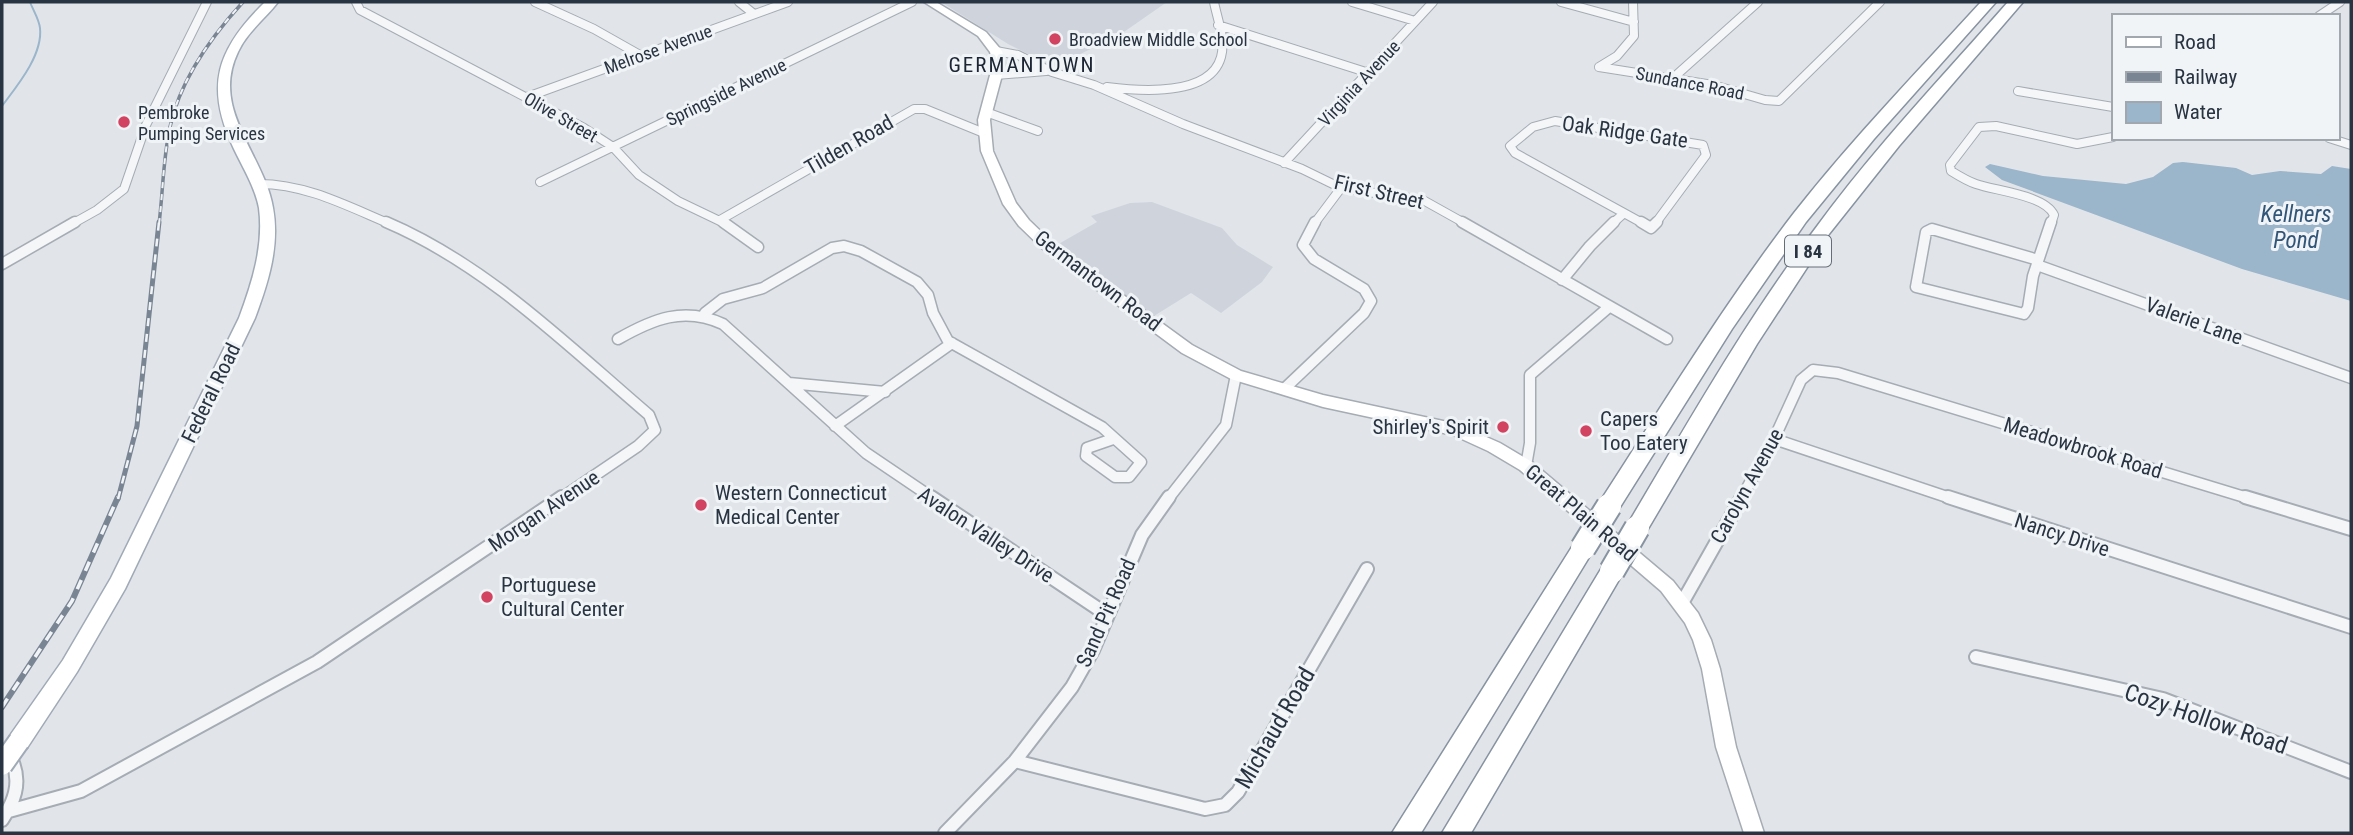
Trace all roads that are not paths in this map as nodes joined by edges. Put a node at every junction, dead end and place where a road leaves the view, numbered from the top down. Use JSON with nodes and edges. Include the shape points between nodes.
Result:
{"nodes":[{"id":1,"x":207,"y":2,"type":"edge"},
{"id":2,"x":272,"y":2,"type":"edge"},
{"id":3,"x":356,"y":2,"type":"edge"},
{"id":4,"x":535,"y":2,"type":"edge"},
{"id":5,"x":739,"y":2,"type":"edge"},
{"id":6,"x":789,"y":2,"type":"edge"},
{"id":7,"x":912,"y":2,"type":"edge"},
{"id":8,"x":929,"y":2,"type":"edge"},
{"id":9,"x":1214,"y":2,"type":"edge"},
{"id":10,"x":1352,"y":2,"type":"edge"},
{"id":11,"x":1433,"y":2,"type":"edge"},
{"id":12,"x":1561,"y":2,"type":"edge"},
{"id":13,"x":1633,"y":2,"type":"edge"},
{"id":14,"x":1758,"y":2,"type":"edge"},
{"id":15,"x":1880,"y":2,"type":"edge"},
{"id":16,"x":1989,"y":2,"type":"edge"},
{"id":17,"x":2016,"y":2,"type":"edge"},
{"id":18,"x":2340,"y":2,"type":"edge"},
{"id":19,"x":754,"y":14,"type":"junction"},
{"id":20,"x":2322,"y":14,"type":"edge"},
{"id":21,"x":1415,"y":21,"type":"junction"},
{"id":22,"x":1634,"y":22,"type":"junction"},
{"id":23,"x":1217,"y":25,"type":"junction"},
{"id":24,"x":996,"y":51,"type":"junction"},
{"id":25,"x":640,"y":55,"type":"junction"},
{"id":26,"x":1052,"y":72,"type":"junction"},
{"id":27,"x":1369,"y":72,"type":"junction"},
{"id":28,"x":996,"y":75,"type":"junction"},
{"id":29,"x":1673,"y":78,"type":"junction"},
{"id":30,"x":1094,"y":85,"type":"junction"},
{"id":31,"x":2018,"y":91,"type":"dead end"},
{"id":32,"x":527,"y":97,"type":"junction"},
{"id":33,"x":2112,"y":107,"type":"edge"},
{"id":34,"x":986,"y":113,"type":"junction"},
{"id":35,"x":1038,"y":131,"type":"dead end"},
{"id":36,"x":984,"y":133,"type":"junction"},
{"id":37,"x":2112,"y":137,"type":"edge"},
{"id":38,"x":612,"y":147,"type":"junction"},
{"id":39,"x":1284,"y":163,"type":"junction"},
{"id":40,"x":540,"y":182,"type":"dead end"},
{"id":41,"x":259,"y":184,"type":"junction"},
{"id":42,"x":1341,"y":188,"type":"junction"},
{"id":43,"x":1623,"y":214,"type":"junction"},
{"id":44,"x":720,"y":220,"type":"junction"},
{"id":45,"x":758,"y":247,"type":"dead end"},
{"id":46,"x":2037,"y":263,"type":"junction"},
{"id":47,"x":2,"y":264,"type":"edge"},
{"id":48,"x":1562,"y":280,"type":"junction"},
{"id":49,"x":1609,"y":307,"type":"junction"},
{"id":50,"x":705,"y":313,"type":"junction"},
{"id":51,"x":618,"y":339,"type":"dead end"},
{"id":52,"x":1667,"y":339,"type":"dead end"},
{"id":53,"x":952,"y":343,"type":"junction"},
{"id":54,"x":1813,"y":370,"type":"joint"},
{"id":55,"x":1237,"y":375,"type":"junction"},
{"id":56,"x":2351,"y":378,"type":"edge"},
{"id":57,"x":789,"y":383,"type":"junction"},
{"id":58,"x":1284,"y":389,"type":"junction"},
{"id":59,"x":885,"y":392,"type":"junction"},
{"id":60,"x":835,"y":426,"type":"junction"},
{"id":61,"x":1114,"y":439,"type":"junction"},
{"id":62,"x":1774,"y":439,"type":"junction"},
{"id":63,"x":1526,"y":466,"type":"junction"},
{"id":64,"x":2351,"y":529,"type":"edge"},
{"id":65,"x":1367,"y":569,"type":"dead end"},
{"id":66,"x":1682,"y":603,"type":"junction"},
{"id":67,"x":1106,"y":614,"type":"junction"},
{"id":68,"x":2351,"y":627,"type":"edge"},
{"id":69,"x":1976,"y":657,"type":"dead end"},
{"id":70,"x":2,"y":757,"type":"edge"},
{"id":71,"x":1015,"y":761,"type":"junction"},
{"id":72,"x":2,"y":765,"type":"edge"},
{"id":73,"x":2351,"y":772,"type":"edge"},
{"id":74,"x":5,"y":815,"type":"edge"},
{"id":75,"x":945,"y":833,"type":"edge"},
{"id":76,"x":1406,"y":833,"type":"edge"},
{"id":77,"x":1456,"y":833,"type":"edge"},
{"id":78,"x":1754,"y":833,"type":"edge"}],
"edges":[{"from":1,"to":47,"type":"street","via":[[146,125],[124,190]]},
{"from":2,"to":41,"type":"main road","name":"Federal Road","via":[[244,31],[221,88],[229,123]]},
{"from":3,"to":32,"type":"street","name":"Olive Street","via":[[360,10]]},
{"from":4,"to":25,"type":"street"},
{"from":5,"to":19,"type":"street"},
{"from":6,"to":19,"type":"street","name":"Melrose Avenue"},
{"from":7,"to":38,"type":"street","name":"Springside Avenue"},
{"from":8,"to":24,"type":"main road","via":[[986,38]]},
{"from":9,"to":23,"type":"street"},
{"from":10,"to":21,"type":"street"},
{"from":11,"to":21,"type":"street","name":"Virginia Avenue"},
{"from":12,"to":22,"type":"street"},
{"from":13,"to":22,"type":"street"},
{"from":14,"to":29,"type":"street"},
{"from":15,"to":29,"type":"street","name":"Sundance Road","via":[[1779,101]]},
{"from":16,"to":76,"type":"highway","number":"I 84","bridge":true,"via":[[1851,156],[1795,225],[1721,330]]},
{"from":17,"to":77,"type":"highway","number":"I 84","bridge":true,"via":[[1874,166],[1759,323]]},
{"from":18,"to":20,"type":"street"},
{"from":19,"to":25,"type":"street","name":"Melrose Avenue"},
{"from":21,"to":27,"type":"street","name":"Virginia Avenue"},
{"from":22,"to":29,"type":"street","name":"Sundance Road","via":[[1634,36],[1627,46],[1599,67]]},
{"from":23,"to":27,"type":"street"},
{"from":23,"to":30,"type":"street","via":[[1221,56],[1202,79],[1175,88],[1147,90]]},
{"from":24,"to":26,"type":"street","name":"First Street","via":[[1018,55]]},
{"from":24,"to":28,"type":"main road","name":"Germantown Road"},
{"from":25,"to":32,"type":"street","name":"Melrose Avenue"},
{"from":26,"to":28,"type":"street"},
{"from":26,"to":30,"type":"street","name":"First Street"},
{"from":27,"to":39,"type":"street","name":"Virginia Avenue"},
{"from":28,"to":34,"type":"main road","name":"Germantown Road"},
{"from":30,"to":39,"type":"street","name":"First Street"},
{"from":31,"to":33,"type":"street"},
{"from":32,"to":38,"type":"street","name":"Olive Street"},
{"from":34,"to":35,"type":"street"},
{"from":34,"to":36,"type":"main road","name":"Germantown Road"},
{"from":36,"to":44,"type":"street","name":"Tilden Road","via":[[925,108],[914,109]]},
{"from":36,"to":55,"type":"main road","name":"Germantown Road","via":[[986,151],[1004,193],[1040,239],[1187,349]]},
{"from":37,"to":46,"type":"street","via":[[2065,143],[1983,125],[1950,165],[1957,176],[2039,201],[2052,210],[2052,224]]},
{"from":38,"to":40,"type":"street","name":"Springside Avenue"},
{"from":38,"to":44,"type":"street","name":"Olive Street","via":[[651,183]]},
{"from":39,"to":42,"type":"street","name":"First Street"},
{"from":41,"to":72,"type":"main road","name":"Federal Road","bridge":true,"via":[[268,229],[266,258],[247,318],[118,583],[70,666]]},
{"from":41,"to":74,"type":"street","name":"Morgan Avenue","via":[[284,184],[313,192],[423,239],[490,281],[649,415],[655,430],[638,446],[317,662],[82,791]]},
{"from":42,"to":48,"type":"street","name":"First Street","via":[[1423,200]]},
{"from":42,"to":58,"type":"street","via":[[1303,245],[1314,258],[1367,291],[1371,301]]},
{"from":43,"to":43,"type":"street","name":"Oak Ridge Gate","via":[[1515,153],[1510,146],[1541,124],[1555,121],[1707,149],[1651,228]]},
{"from":43,"to":48,"type":"street"},
{"from":44,"to":45,"type":"street","name":"Olive Street"},
{"from":46,"to":46,"type":"street","name":"Valerie Lane","via":[[1932,229],[1926,232],[1916,286],[2024,314]]},
{"from":46,"to":56,"type":"street","name":"Valerie Lane"},
{"from":48,"to":49,"type":"street","name":"First Street"},
{"from":49,"to":52,"type":"street","name":"First Street"},
{"from":49,"to":63,"type":"street","via":[[1530,375],[1531,448]]},
{"from":50,"to":51,"type":"street","via":[[668,316]]},
{"from":50,"to":53,"type":"street","via":[[723,299],[763,288],[832,248],[844,246],[917,282]]},
{"from":50,"to":57,"type":"street","name":"Avalon Valley Drive"},
{"from":53,"to":59,"type":"street"},
{"from":53,"to":61,"type":"street","via":[[1102,427]]},
{"from":54,"to":62,"type":"street","name":"Carolyn Avenue","via":[[1801,380]]},
{"from":54,"to":64,"type":"street","name":"Meadowbrook Road","via":[[1838,373]]},
{"from":55,"to":58,"type":"main road","name":"Great Plain Road"},
{"from":55,"to":67,"type":"street","name":"Sand Pit Road","via":[[1226,425],[1142,535]]},
{"from":57,"to":59,"type":"street"},
{"from":57,"to":60,"type":"street","name":"Avalon Valley Drive"},
{"from":58,"to":63,"type":"main road","name":"Great Plain Road","via":[[1457,430]]},
{"from":59,"to":60,"type":"street"},
{"from":60,"to":67,"type":"street","name":"Avalon Valley Drive","via":[[900,478]]},
{"from":61,"to":61,"type":"street","via":[[1141,463],[1129,477],[1115,477],[1086,456],[1087,448]]},
{"from":62,"to":66,"type":"street","name":"Carolyn Avenue"},
{"from":62,"to":68,"type":"street","name":"Nancy Drive"},
{"from":63,"to":66,"type":"main road","name":"Great Plain Road"},
{"from":65,"to":71,"type":"street","name":"Michaud Road","via":[[1238,792],[1225,805],[1205,809]]},
{"from":66,"to":78,"type":"main road","name":"Great Plain Road","via":[[1702,640],[1726,747]]},
{"from":67,"to":71,"type":"street","name":"Sand Pit Road","via":[[1072,687]]},
{"from":69,"to":73,"type":"street","name":"Cozy Hollow Road","via":[[2163,699]]},
{"from":70,"to":74,"type":"street","via":[[13,763],[18,781]]},
{"from":71,"to":75,"type":"street","name":"Sand Pit Road"}]}
